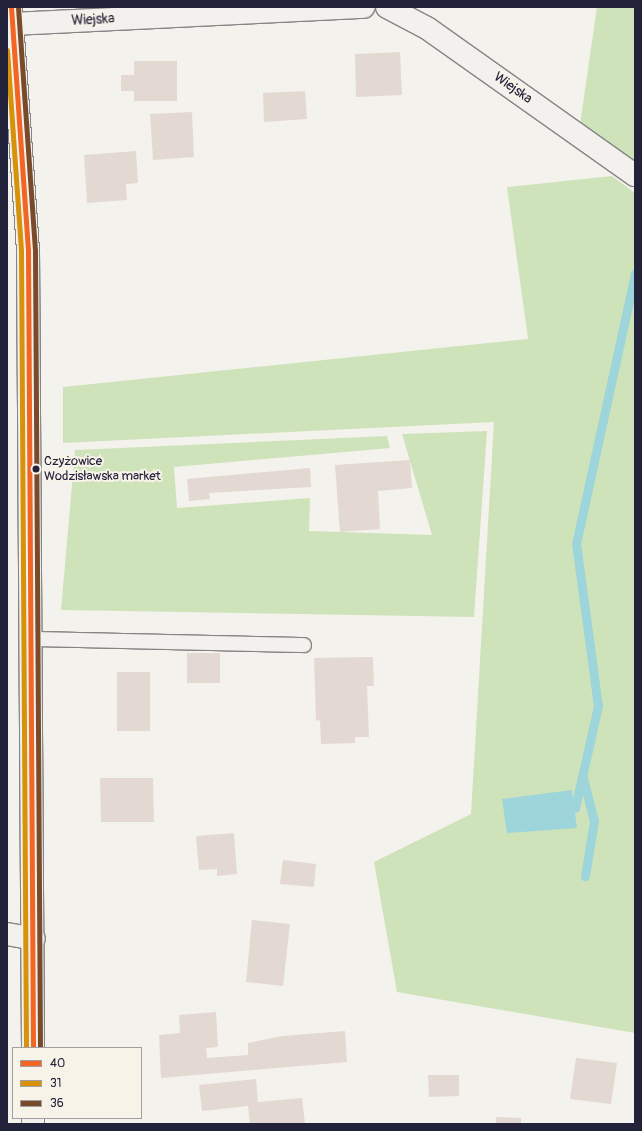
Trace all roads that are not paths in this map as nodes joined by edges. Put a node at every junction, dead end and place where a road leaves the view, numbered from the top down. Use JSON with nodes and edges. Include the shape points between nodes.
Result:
{"nodes":[{"id":1,"x":364,"y":7,"type":"edge"},
{"id":2,"x":387,"y":7,"type":"edge"},
{"id":3,"x":12,"y":16,"type":"edge"},
{"id":4,"x":635,"y":175,"type":"edge"},
{"id":5,"x":32,"y":639,"type":"junction"},
{"id":6,"x":304,"y":645,"type":"dead end"},
{"id":7,"x":7,"y":934,"type":"edge"},
{"id":8,"x":34,"y":938,"type":"junction"},
{"id":9,"x":33,"y":1047,"type":"edge"}],
"edges":[{"from":1,"to":3,"type":"street","name":"Wiejska"},
{"from":2,"to":4,"type":"street","name":"Wiejska","via":[[428,28]]},
{"from":3,"to":5,"type":"street","via":[[28,251]]},
{"from":5,"to":6,"type":"lane"},
{"from":5,"to":8,"type":"street"},
{"from":7,"to":8,"type":"street"},
{"from":8,"to":9,"type":"street"}]}
